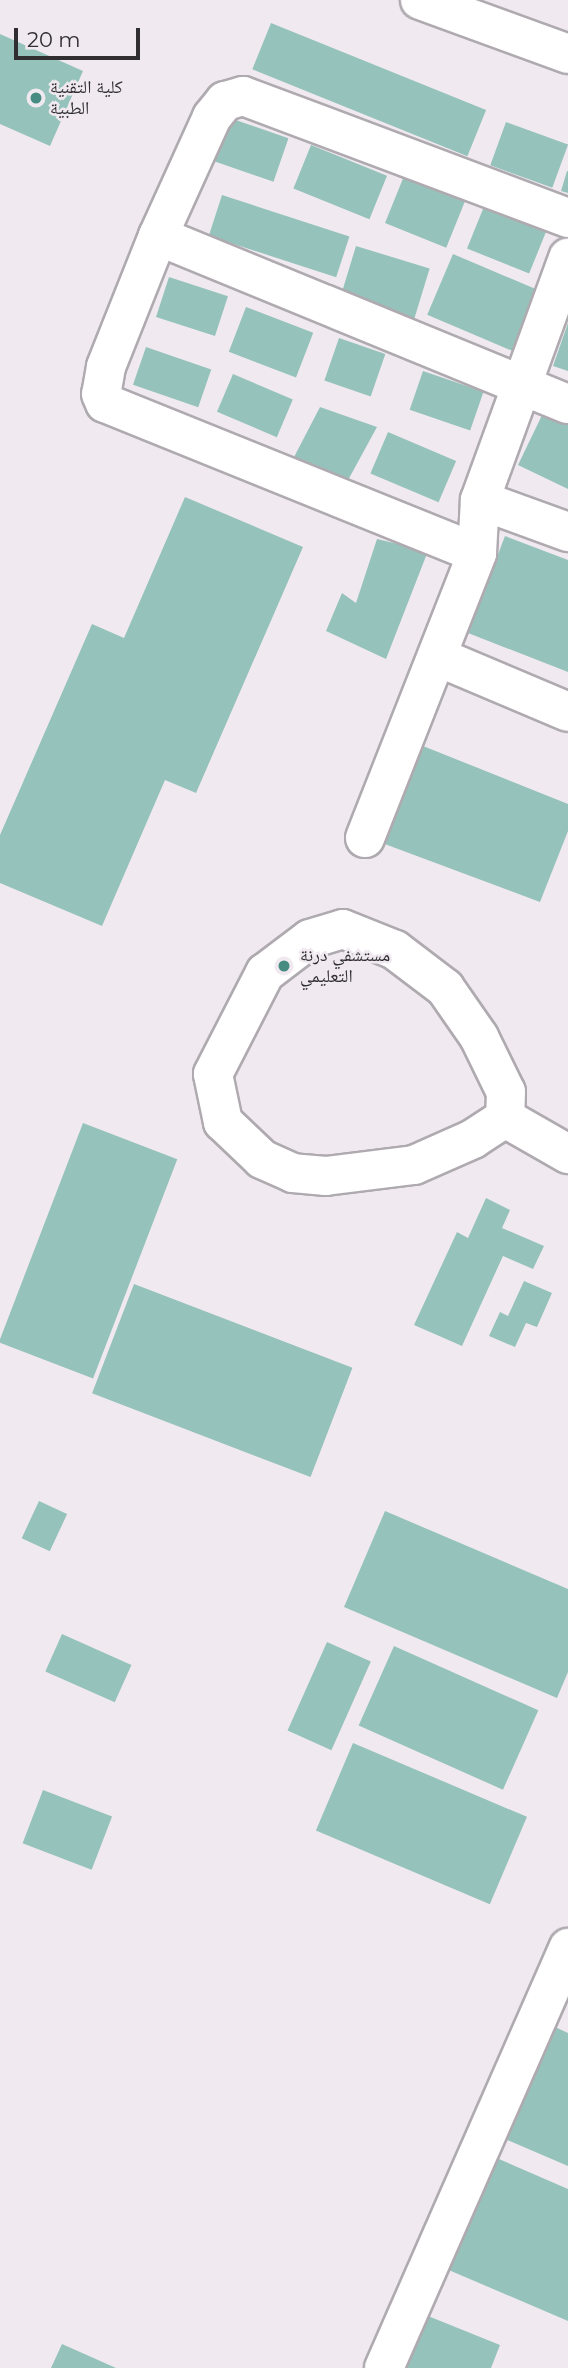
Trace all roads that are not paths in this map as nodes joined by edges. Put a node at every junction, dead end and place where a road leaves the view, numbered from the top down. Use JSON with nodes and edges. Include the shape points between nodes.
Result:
{"nodes":[{"id":1,"x":420,"y":0,"type":"edge"},
{"id":2,"x":568,"y":54,"type":"edge"},
{"id":3,"x":568,"y":218,"type":"edge"},
{"id":4,"x":158,"y":236,"type":"junction"},
{"id":5,"x":568,"y":258,"type":"edge"},
{"id":6,"x":519,"y":386,"type":"junction"},
{"id":7,"x":568,"y":404,"type":"edge"},
{"id":8,"x":480,"y":500,"type":"junction"},
{"id":9,"x":568,"y":532,"type":"edge"},
{"id":10,"x":477,"y":553,"type":"junction"},
{"id":11,"x":438,"y":657,"type":"junction"},
{"id":12,"x":568,"y":712,"type":"edge"},
{"id":13,"x":365,"y":838,"type":"dead end"},
{"id":14,"x":505,"y":1118,"type":"junction"},
{"id":15,"x":568,"y":1154,"type":"edge"},
{"id":16,"x":564,"y":1969,"type":"edge"},
{"id":17,"x":384,"y":2368,"type":"edge"}],
"edges":[{"from":1,"to":2,"type":"street"},
{"from":3,"to":4,"type":"street","via":[[243,96],[225,101],[212,117]]},
{"from":4,"to":6,"type":"street"},
{"from":4,"to":10,"type":"street","via":[[106,367],[100,394],[105,403]]},
{"from":5,"to":6,"type":"street"},
{"from":6,"to":7,"type":"street"},
{"from":6,"to":8,"type":"street"},
{"from":8,"to":9,"type":"street"},
{"from":8,"to":10,"type":"street"},
{"from":10,"to":11,"type":"street"},
{"from":11,"to":12,"type":"street"},
{"from":11,"to":13,"type":"street"},
{"from":14,"to":14,"type":"street","via":[[506,1092],[479,1037],[445,988],[395,950],[343,929],[310,939],[265,973],[213,1074],[223,1122],[262,1158],[293,1173],[326,1176],[415,1165]]},
{"from":14,"to":15,"type":"street"},
{"from":16,"to":17,"type":"street"}]}
